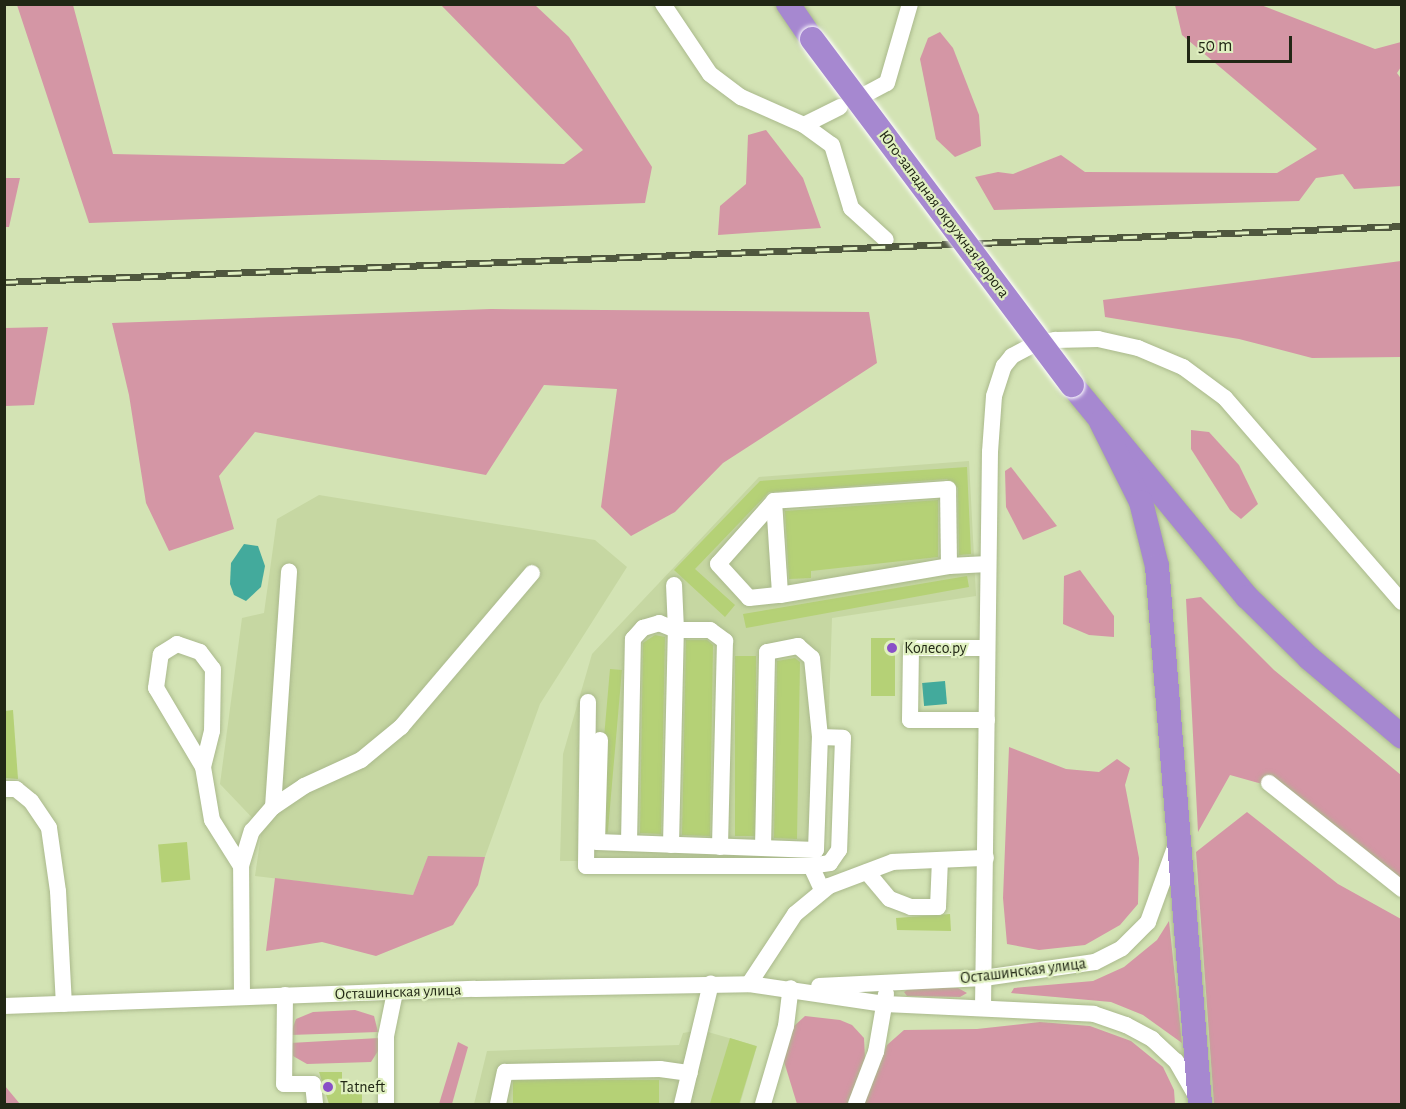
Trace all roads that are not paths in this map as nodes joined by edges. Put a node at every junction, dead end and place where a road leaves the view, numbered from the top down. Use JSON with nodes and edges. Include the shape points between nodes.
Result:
{"nodes":[{"id":1,"x":663,"y":4,"type":"edge"},
{"id":2,"x":788,"y":4,"type":"edge"},
{"id":3,"x":910,"y":4,"type":"edge"},
{"id":4,"x":804,"y":125,"type":"junction"},
{"id":5,"x":886,"y":240,"type":"dead end"},
{"id":6,"x":1101,"y":422,"type":"junction"},
{"id":7,"x":774,"y":501,"type":"junction"},
{"id":8,"x":988,"y":564,"type":"junction"},
{"id":9,"x":949,"y":566,"type":"junction"},
{"id":10,"x":289,"y":572,"type":"dead end"},
{"id":11,"x":532,"y":573,"type":"dead end"},
{"id":12,"x":674,"y":585,"type":"dead end"},
{"id":13,"x":780,"y":595,"type":"junction"},
{"id":14,"x":1401,"y":602,"type":"edge"},
{"id":15,"x":676,"y":630,"type":"junction"},
{"id":16,"x":987,"y":648,"type":"junction"},
{"id":17,"x":588,"y":702,"type":"dead end"},
{"id":18,"x":987,"y":720,"type":"junction"},
{"id":19,"x":1401,"y":736,"type":"edge"},
{"id":20,"x":820,"y":737,"type":"junction"},
{"id":21,"x":600,"y":740,"type":"dead end"},
{"id":22,"x":203,"y":767,"type":"junction"},
{"id":23,"x":1269,"y":783,"type":"dead end"},
{"id":24,"x":4,"y":789,"type":"edge"},
{"id":25,"x":273,"y":807,"type":"junction"},
{"id":26,"x":1180,"y":834,"type":"junction"},
{"id":27,"x":629,"y":843,"type":"junction"},
{"id":28,"x":671,"y":845,"type":"junction"},
{"id":29,"x":720,"y":846,"type":"junction"},
{"id":30,"x":763,"y":848,"type":"junction"},
{"id":31,"x":986,"y":858,"type":"junction"},
{"id":32,"x":940,"y":860,"type":"junction"},
{"id":33,"x":241,"y":866,"type":"junction"},
{"id":34,"x":811,"y":866,"type":"junction"},
{"id":35,"x":867,"y":872,"type":"junction"},
{"id":36,"x":1401,"y":889,"type":"edge"},
{"id":37,"x":822,"y":890,"type":"junction"},
{"id":38,"x":984,"y":978,"type":"junction"},
{"id":39,"x":886,"y":981,"type":"junction"},
{"id":40,"x":711,"y":983,"type":"junction"},
{"id":41,"x":749,"y":984,"type":"junction"},
{"id":42,"x":791,"y":988,"type":"junction"},
{"id":43,"x":395,"y":992,"type":"junction"},
{"id":44,"x":285,"y":995,"type":"junction"},
{"id":45,"x":242,"y":996,"type":"junction"},
{"id":46,"x":64,"y":1004,"type":"junction"},
{"id":47,"x":885,"y":1004,"type":"junction"},
{"id":48,"x":4,"y":1006,"type":"edge"},
{"id":49,"x":983,"y":1008,"type":"junction"},
{"id":50,"x":690,"y":1073,"type":"junction"},
{"id":51,"x":315,"y":1104,"type":"edge"},
{"id":52,"x":386,"y":1104,"type":"edge"},
{"id":53,"x":498,"y":1104,"type":"edge"},
{"id":54,"x":682,"y":1104,"type":"edge"},
{"id":55,"x":763,"y":1104,"type":"edge"},
{"id":56,"x":856,"y":1104,"type":"edge"},
{"id":57,"x":1199,"y":1104,"type":"edge"}],
"edges":[{"from":1,"to":4,"type":"street","via":[[710,74],[741,97]]},
{"from":2,"to":6,"type":"highway","name":"Юго-западная окружная дорога","bridge":true},
{"from":3,"to":4,"type":"street","via":[[887,83]]},
{"from":4,"to":5,"type":"street","via":[[832,145],[851,208]]},
{"from":6,"to":19,"type":"highway","via":[[1167,495],[1263,614]]},
{"from":6,"to":26,"type":"highway","via":[[1141,502],[1153,547]]},
{"from":7,"to":9,"type":"street","via":[[948,489]]},
{"from":7,"to":13,"type":"street"},
{"from":7,"to":13,"type":"street","via":[[718,564],[749,598]]},
{"from":8,"to":9,"type":"street"},
{"from":8,"to":14,"type":"street","via":[[990,452],[997,381],[1004,366],[1023,349],[1074,338],[1121,344],[1155,354],[1190,371],[1225,398]]},
{"from":8,"to":16,"type":"street"},
{"from":9,"to":13,"type":"street"},
{"from":10,"to":25,"type":"street"},
{"from":11,"to":25,"type":"street","via":[[401,727],[361,760],[304,786]]},
{"from":12,"to":15,"type":"street"},
{"from":15,"to":27,"type":"street","via":[[659,623],[643,628],[633,639]]},
{"from":15,"to":28,"type":"street"},
{"from":15,"to":29,"type":"street","via":[[710,630],[725,641]]},
{"from":16,"to":18,"type":"street"},
{"from":16,"to":18,"type":"street","via":[[911,648],[910,720]]},
{"from":17,"to":34,"type":"street","via":[[586,866]]},
{"from":18,"to":31,"type":"street"},
{"from":20,"to":30,"type":"street","via":[[816,850]]},
{"from":20,"to":30,"type":"street","via":[[812,658],[798,646],[767,652]]},
{"from":20,"to":34,"type":"street","via":[[843,738],[839,850],[830,863]]},
{"from":21,"to":27,"type":"street","via":[[597,842]]},
{"from":22,"to":22,"type":"street","via":[[212,731],[213,669],[200,652],[177,644],[160,654],[156,688]]},
{"from":22,"to":33,"type":"street","via":[[212,820]]},
{"from":23,"to":36,"type":"street"},
{"from":24,"to":46,"type":"street","via":[[16,789],[31,801],[49,828],[58,891]]},
{"from":25,"to":33,"type":"street","via":[[252,831]]},
{"from":26,"to":38,"type":"street","name":"Осташинская улица","via":[[1148,922],[1122,948],[1073,968]]},
{"from":26,"to":57,"type":"highway"},
{"from":27,"to":28,"type":"street"},
{"from":28,"to":29,"type":"street"},
{"from":29,"to":30,"type":"street"},
{"from":31,"to":32,"type":"street"},
{"from":31,"to":38,"type":"street"},
{"from":32,"to":35,"type":"street","via":[[893,862]]},
{"from":32,"to":35,"type":"street","via":[[938,907],[911,907],[890,899]]},
{"from":33,"to":45,"type":"street"},
{"from":34,"to":37,"type":"street"},
{"from":35,"to":37,"type":"street"},
{"from":37,"to":41,"type":"street","via":[[795,914]]},
{"from":38,"to":39,"type":"street","name":"Осташинская улица"},
{"from":38,"to":49,"type":"street"},
{"from":39,"to":42,"type":"street","name":"Осташинская улица"},
{"from":39,"to":47,"type":"street"},
{"from":40,"to":41,"type":"street","name":"Осташинская улица"},
{"from":40,"to":43,"type":"street","name":"Осташинская улица"},
{"from":40,"to":50,"type":"street"},
{"from":41,"to":42,"type":"street","name":"Осташинская улица"},
{"from":42,"to":47,"type":"street","name":"Осташинская улица"},
{"from":42,"to":55,"type":"street","via":[[786,1026]]},
{"from":43,"to":44,"type":"street","name":"Осташинская улица"},
{"from":43,"to":52,"type":"street","via":[[386,1036]]},
{"from":44,"to":45,"type":"street","name":"Осташинская улица"},
{"from":44,"to":51,"type":"street","via":[[284,1084],[313,1084]]},
{"from":45,"to":46,"type":"street","name":"Осташинская улица"},
{"from":46,"to":48,"type":"street","name":"Осташинская улица"},
{"from":47,"to":49,"type":"street","name":"Осташинская улица"},
{"from":47,"to":56,"type":"street","via":[[876,1052]]},
{"from":49,"to":57,"type":"street","name":"Осташинская улица","via":[[1075,1011],[1126,1025],[1176,1060]]},
{"from":50,"to":53,"type":"street","via":[[660,1069],[506,1072]]},
{"from":50,"to":54,"type":"street"}]}
